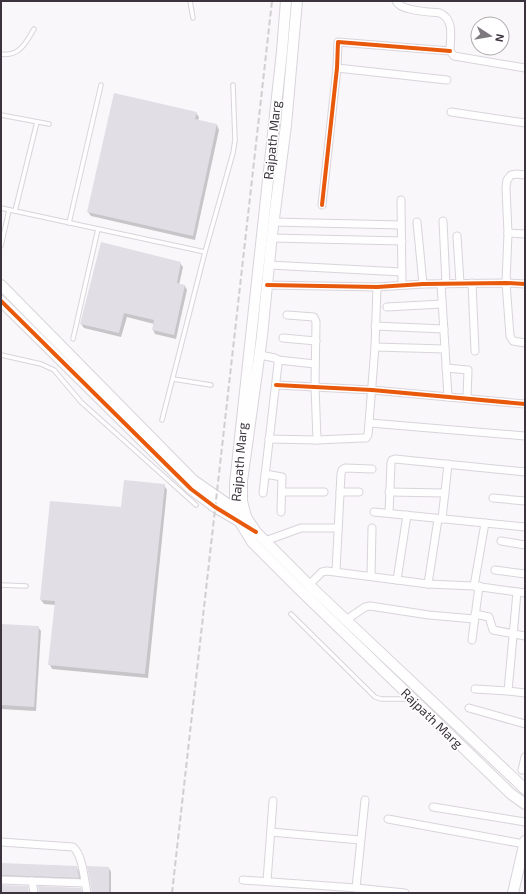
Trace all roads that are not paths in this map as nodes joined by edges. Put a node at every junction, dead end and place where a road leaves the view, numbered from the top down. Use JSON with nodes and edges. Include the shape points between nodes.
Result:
{"nodes":[{"id":1,"x":190,"y":1,"type":"edge"},
{"id":2,"x":286,"y":1,"type":"edge"},
{"id":3,"x":297,"y":1,"type":"edge"},
{"id":4,"x":396,"y":1,"type":"edge"},
{"id":5,"x":193,"y":18,"type":"dead end"},
{"id":6,"x":34,"y":29,"type":"dead end"},
{"id":7,"x":450,"y":50,"type":"junction"},
{"id":8,"x":1,"y":54,"type":"edge"},
{"id":9,"x":337,"y":68,"type":"junction"},
{"id":10,"x":525,"y":68,"type":"edge"},
{"id":11,"x":447,"y":80,"type":"dead end"},
{"id":12,"x":101,"y":85,"type":"dead end"},
{"id":13,"x":233,"y":86,"type":"dead end"},
{"id":14,"x":451,"y":112,"type":"dead end"},
{"id":15,"x":1,"y":115,"type":"edge"},
{"id":16,"x":37,"y":122,"type":"junction"},
{"id":17,"x":525,"y":123,"type":"edge"},
{"id":18,"x":49,"y":124,"type":"dead end"},
{"id":19,"x":525,"y":175,"type":"edge"},
{"id":20,"x":401,"y":200,"type":"dead end"},
{"id":21,"x":322,"y":205,"type":"dead end"},
{"id":22,"x":1,"y":208,"type":"edge"},
{"id":23,"x":9,"y":210,"type":"junction"},
{"id":24,"x":15,"y":211,"type":"junction"},
{"id":25,"x":443,"y":221,"type":"dead end"},
{"id":26,"x":274,"y":222,"type":"junction"},
{"id":27,"x":417,"y":222,"type":"dead end"},
{"id":28,"x":69,"y":223,"type":"junction"},
{"id":29,"x":402,"y":225,"type":"junction"},
{"id":30,"x":98,"y":229,"type":"junction"},
{"id":31,"x":508,"y":233,"type":"junction"},
{"id":32,"x":525,"y":234,"type":"edge"},
{"id":33,"x":458,"y":236,"type":"dead end"},
{"id":34,"x":272,"y":238,"type":"junction"},
{"id":35,"x":402,"y":241,"type":"junction"},
{"id":36,"x":1,"y":246,"type":"edge"},
{"id":37,"x":205,"y":252,"type":"junction"},
{"id":38,"x":269,"y":265,"type":"junction"},
{"id":39,"x":402,"y":272,"type":"junction"},
{"id":40,"x":506,"y":282,"type":"junction"},
{"id":41,"x":460,"y":283,"type":"junction"},
{"id":42,"x":472,"y":283,"type":"junction"},
{"id":43,"x":402,"y":284,"type":"junction"},
{"id":44,"x":423,"y":284,"type":"junction"},
{"id":45,"x":444,"y":284,"type":"junction"},
{"id":46,"x":525,"y":284,"type":"edge"},
{"id":47,"x":1,"y":285,"type":"edge"},
{"id":48,"x":267,"y":285,"type":"junction"},
{"id":49,"x":377,"y":287,"type":"junction"},
{"id":50,"x":1,"y":301,"type":"edge"},
{"id":51,"x":442,"y":304,"type":"junction"},
{"id":52,"x":387,"y":307,"type":"dead end"},
{"id":53,"x":287,"y":315,"type":"dead end"},
{"id":54,"x":375,"y":326,"type":"junction"},
{"id":55,"x":444,"y":329,"type":"junction"},
{"id":56,"x":283,"y":338,"type":"dead end"},
{"id":57,"x":73,"y":339,"type":"dead end"},
{"id":58,"x":316,"y":341,"type":"junction"},
{"id":59,"x":525,"y":343,"type":"edge"},
{"id":60,"x":375,"y":347,"type":"junction"},
{"id":61,"x":445,"y":349,"type":"junction"},
{"id":62,"x":475,"y":351,"type":"dead end"},
{"id":63,"x":260,"y":355,"type":"junction"},
{"id":64,"x":1,"y":356,"type":"edge"},
{"id":65,"x":1,"y":360,"type":"edge"},
{"id":66,"x":278,"y":360,"type":"junction"},
{"id":67,"x":315,"y":364,"type":"junction"},
{"id":68,"x":446,"y":368,"type":"junction"},
{"id":69,"x":173,"y":379,"type":"junction"},
{"id":70,"x":211,"y":384,"type":"dead end"},
{"id":71,"x":276,"y":385,"type":"junction"},
{"id":72,"x":315,"y":386,"type":"junction"},
{"id":73,"x":372,"y":390,"type":"junction"},
{"id":74,"x":448,"y":397,"type":"junction"},
{"id":75,"x":467,"y":398,"type":"junction"},
{"id":76,"x":525,"y":404,"type":"edge"},
{"id":77,"x":162,"y":420,"type":"dead end"},
{"id":78,"x":370,"y":423,"type":"junction"},
{"id":79,"x":525,"y":436,"type":"edge"},
{"id":80,"x":269,"y":439,"type":"junction"},
{"id":81,"x":317,"y":440,"type":"junction"},
{"id":82,"x":448,"y":464,"type":"junction"},
{"id":83,"x":372,"y":469,"type":"dead end"},
{"id":84,"x":525,"y":472,"type":"edge"},
{"id":85,"x":265,"y":474,"type":"junction"},
{"id":86,"x":282,"y":492,"type":"junction"},
{"id":87,"x":324,"y":492,"type":"dead end"},
{"id":88,"x":340,"y":492,"type":"junction"},
{"id":89,"x":359,"y":492,"type":"dead end"},
{"id":90,"x":389,"y":492,"type":"junction"},
{"id":91,"x":263,"y":493,"type":"dead end"},
{"id":92,"x":445,"y":493,"type":"junction"},
{"id":93,"x":493,"y":498,"type":"dead end"},
{"id":94,"x":525,"y":500,"type":"edge"},
{"id":95,"x":196,"y":505,"type":"dead end"},
{"id":96,"x":235,"y":509,"type":"junction"},
{"id":97,"x":281,"y":512,"type":"dead end"},
{"id":98,"x":374,"y":512,"type":"dead end"},
{"id":99,"x":389,"y":513,"type":"junction"},
{"id":100,"x":407,"y":515,"type":"junction"},
{"id":101,"x":440,"y":519,"type":"junction"},
{"id":102,"x":243,"y":520,"type":"junction"},
{"id":103,"x":485,"y":523,"type":"junction"},
{"id":104,"x":338,"y":528,"type":"junction"},
{"id":105,"x":372,"y":528,"type":"dead end"},
{"id":106,"x":525,"y":528,"type":"edge"},
{"id":107,"x":265,"y":541,"type":"junction"},
{"id":108,"x":501,"y":541,"type":"dead end"},
{"id":109,"x":525,"y":545,"type":"edge"},
{"id":110,"x":495,"y":570,"type":"dead end"},
{"id":111,"x":336,"y":571,"type":"junction"},
{"id":112,"x":525,"y":574,"type":"edge"},
{"id":113,"x":371,"y":576,"type":"junction"},
{"id":114,"x":397,"y":580,"type":"junction"},
{"id":115,"x":428,"y":584,"type":"junction"},
{"id":116,"x":1,"y":585,"type":"edge"},
{"id":117,"x":309,"y":585,"type":"junction"},
{"id":118,"x":26,"y":586,"type":"dead end"},
{"id":119,"x":476,"y":586,"type":"junction"},
{"id":120,"x":517,"y":592,"type":"junction"},
{"id":121,"x":525,"y":593,"type":"edge"},
{"id":122,"x":291,"y":614,"type":"dead end"},
{"id":123,"x":475,"y":616,"type":"junction"},
{"id":124,"x":346,"y":620,"type":"junction"},
{"id":125,"x":514,"y":634,"type":"junction"},
{"id":126,"x":525,"y":636,"type":"edge"},
{"id":127,"x":472,"y":640,"type":"dead end"},
{"id":128,"x":475,"y":689,"type":"dead end"},
{"id":129,"x":508,"y":691,"type":"junction"},
{"id":130,"x":525,"y":693,"type":"edge"},
{"id":131,"x":413,"y":699,"type":"junction"},
{"id":132,"x":470,"y":708,"type":"dead end"},
{"id":133,"x":525,"y":724,"type":"edge"},
{"id":134,"x":525,"y":757,"type":"edge"},
{"id":135,"x":522,"y":770,"type":"dead end"},
{"id":136,"x":525,"y":789,"type":"edge"},
{"id":137,"x":365,"y":800,"type":"dead end"},
{"id":138,"x":273,"y":801,"type":"dead end"},
{"id":139,"x":525,"y":804,"type":"edge"},
{"id":140,"x":433,"y":807,"type":"dead end"},
{"id":141,"x":388,"y":819,"type":"dead end"},
{"id":142,"x":525,"y":822,"type":"edge"},
{"id":143,"x":271,"y":832,"type":"junction"},
{"id":144,"x":360,"y":840,"type":"junction"},
{"id":145,"x":1,"y":842,"type":"edge"},
{"id":146,"x":525,"y":843,"type":"edge"},
{"id":147,"x":1,"y":880,"type":"edge"},
{"id":148,"x":243,"y":880,"type":"dead end"},
{"id":149,"x":32,"y":881,"type":"junction"},
{"id":150,"x":267,"y":881,"type":"junction"},
{"id":151,"x":85,"y":883,"type":"junction"},
{"id":152,"x":356,"y":888,"type":"junction"},
{"id":153,"x":34,"y":893,"type":"edge"},
{"id":154,"x":87,"y":893,"type":"edge"},
{"id":155,"x":405,"y":893,"type":"edge"},
{"id":156,"x":513,"y":893,"type":"edge"}],
"edges":[{"from":1,"to":5,"type":"lane"},
{"from":2,"to":96,"type":"main road","name":"Rajpath Marg","via":[[235,484]]},
{"from":3,"to":26,"type":"main road","name":"Rajpath Marg"},
{"from":4,"to":7,"type":"street","via":[[404,8],[445,16],[450,25]]},
{"from":6,"to":8,"type":"lane","via":[[15,54]]},
{"from":7,"to":9,"type":"street","via":[[338,42]]},
{"from":7,"to":10,"type":"street","via":[[454,56]]},
{"from":9,"to":11,"type":"street"},
{"from":9,"to":21,"type":"street"},
{"from":12,"to":28,"type":"lane"},
{"from":13,"to":37,"type":"lane","via":[[233,153]]},
{"from":14,"to":17,"type":"street"},
{"from":15,"to":16,"type":"lane"},
{"from":16,"to":18,"type":"lane"},
{"from":16,"to":24,"type":"lane"},
{"from":19,"to":31,"type":"street","via":[[511,175],[507,180]]},
{"from":20,"to":29,"type":"street"},
{"from":22,"to":23,"type":"lane"},
{"from":23,"to":24,"type":"lane"},
{"from":23,"to":36,"type":"lane"},
{"from":24,"to":28,"type":"lane"},
{"from":25,"to":45,"type":"street"},
{"from":26,"to":29,"type":"street"},
{"from":26,"to":34,"type":"main road","name":"Rajpath Marg"},
{"from":27,"to":44,"type":"street"},
{"from":28,"to":30,"type":"lane"},
{"from":29,"to":35,"type":"street"},
{"from":30,"to":37,"type":"lane"},
{"from":30,"to":57,"type":"lane"},
{"from":31,"to":32,"type":"street"},
{"from":31,"to":40,"type":"street"},
{"from":33,"to":41,"type":"street"},
{"from":34,"to":35,"type":"street"},
{"from":34,"to":38,"type":"main road","name":"Rajpath Marg"},
{"from":35,"to":39,"type":"street"},
{"from":37,"to":69,"type":"lane"},
{"from":38,"to":39,"type":"street"},
{"from":38,"to":48,"type":"main road","name":"Rajpath Marg"},
{"from":39,"to":43,"type":"street"},
{"from":40,"to":42,"type":"street"},
{"from":40,"to":46,"type":"street"},
{"from":40,"to":59,"type":"street","via":[[510,336],[514,341]]},
{"from":41,"to":42,"type":"street"},
{"from":41,"to":45,"type":"street"},
{"from":42,"to":62,"type":"street"},
{"from":43,"to":44,"type":"street"},
{"from":43,"to":49,"type":"street"},
{"from":44,"to":45,"type":"street"},
{"from":45,"to":51,"type":"street"},
{"from":47,"to":96,"type":"main road","via":[[193,480]]},
{"from":48,"to":49,"type":"street"},
{"from":48,"to":63,"type":"main road","name":"Rajpath Marg"},
{"from":49,"to":54,"type":"street"},
{"from":50,"to":102,"type":"main road","name":"Rajpath Marg","via":[[191,489],[215,507]]},
{"from":51,"to":52,"type":"street"},
{"from":51,"to":55,"type":"street"},
{"from":53,"to":58,"type":"street","via":[[314,317]]},
{"from":54,"to":55,"type":"street"},
{"from":54,"to":60,"type":"street"},
{"from":55,"to":61,"type":"street"},
{"from":56,"to":58,"type":"street"},
{"from":58,"to":67,"type":"street"},
{"from":60,"to":61,"type":"street"},
{"from":60,"to":73,"type":"street"},
{"from":61,"to":68,"type":"street"},
{"from":63,"to":66,"type":"street"},
{"from":63,"to":102,"type":"main road","name":"Rajpath Marg","via":[[242,481]]},
{"from":64,"to":65,"type":"lane"},
{"from":64,"to":95,"type":"lane","via":[[41,364],[54,370],[81,402]]},
{"from":66,"to":67,"type":"street"},
{"from":66,"to":71,"type":"street"},
{"from":67,"to":72,"type":"street"},
{"from":68,"to":74,"type":"street"},
{"from":68,"to":75,"type":"street","via":[[468,370]]},
{"from":69,"to":70,"type":"lane"},
{"from":69,"to":77,"type":"lane"},
{"from":71,"to":72,"type":"street"},
{"from":71,"to":80,"type":"street"},
{"from":72,"to":73,"type":"street"},
{"from":72,"to":81,"type":"street"},
{"from":73,"to":74,"type":"street"},
{"from":73,"to":78,"type":"street"},
{"from":74,"to":75,"type":"street"},
{"from":75,"to":76,"type":"street"},
{"from":78,"to":79,"type":"street"},
{"from":78,"to":81,"type":"street","via":[[366,438]]},
{"from":80,"to":81,"type":"street"},
{"from":80,"to":85,"type":"street"},
{"from":82,"to":84,"type":"street"},
{"from":82,"to":90,"type":"street","via":[[392,460]]},
{"from":82,"to":92,"type":"street"},
{"from":83,"to":88,"type":"street","via":[[342,470]]},
{"from":85,"to":86,"type":"street","via":[[282,477]]},
{"from":85,"to":91,"type":"street"},
{"from":86,"to":87,"type":"street"},
{"from":86,"to":97,"type":"street"},
{"from":88,"to":89,"type":"street"},
{"from":88,"to":104,"type":"street"},
{"from":90,"to":92,"type":"street"},
{"from":90,"to":99,"type":"street"},
{"from":92,"to":101,"type":"street"},
{"from":93,"to":94,"type":"street"},
{"from":96,"to":102,"type":"main road","name":"Rajpath Marg"},
{"from":98,"to":99,"type":"street"},
{"from":99,"to":100,"type":"street"},
{"from":100,"to":101,"type":"street"},
{"from":100,"to":114,"type":"street"},
{"from":101,"to":103,"type":"street"},
{"from":101,"to":115,"type":"street"},
{"from":102,"to":107,"type":"main road","name":"Rajpath Marg"},
{"from":102,"to":131,"type":"main road","name":"Rajpath Marg","via":[[252,542]]},
{"from":103,"to":106,"type":"street"},
{"from":103,"to":119,"type":"street"},
{"from":104,"to":107,"type":"street","via":[[302,528]]},
{"from":104,"to":111,"type":"street"},
{"from":105,"to":113,"type":"street"},
{"from":107,"to":117,"type":"main road","name":"Rajpath Marg"},
{"from":108,"to":109,"type":"street"},
{"from":110,"to":112,"type":"street"},
{"from":111,"to":113,"type":"street"},
{"from":111,"to":117,"type":"street","via":[[322,572]]},
{"from":113,"to":114,"type":"street"},
{"from":114,"to":115,"type":"street"},
{"from":115,"to":119,"type":"street"},
{"from":116,"to":118,"type":"lane"},
{"from":117,"to":124,"type":"main road","name":"Rajpath Marg"},
{"from":119,"to":120,"type":"street"},
{"from":119,"to":123,"type":"street"},
{"from":120,"to":121,"type":"street"},
{"from":120,"to":125,"type":"street"},
{"from":122,"to":131,"type":"lane","via":[[375,697]]},
{"from":123,"to":124,"type":"street","via":[[429,615],[370,606]]},
{"from":123,"to":125,"type":"street","via":[[489,617],[493,630]]},
{"from":123,"to":127,"type":"street"},
{"from":124,"to":136,"type":"main road","name":"Rajpath Marg"},
{"from":125,"to":126,"type":"street"},
{"from":125,"to":129,"type":"street"},
{"from":128,"to":129,"type":"street"},
{"from":129,"to":130,"type":"street"},
{"from":131,"to":139,"type":"main road","name":"Rajpath Marg","via":[[511,794]]},
{"from":132,"to":133,"type":"street"},
{"from":134,"to":135,"type":"street"},
{"from":137,"to":144,"type":"street"},
{"from":138,"to":143,"type":"street"},
{"from":140,"to":142,"type":"street"},
{"from":141,"to":146,"type":"street"},
{"from":143,"to":144,"type":"street"},
{"from":143,"to":150,"type":"street"},
{"from":144,"to":152,"type":"street"},
{"from":145,"to":151,"type":"street","via":[[73,847],[80,857]]},
{"from":146,"to":156,"type":"main road"},
{"from":147,"to":149,"type":"street"},
{"from":148,"to":150,"type":"street"},
{"from":149,"to":151,"type":"street"},
{"from":149,"to":153,"type":"street"},
{"from":150,"to":152,"type":"street"},
{"from":151,"to":154,"type":"street"},
{"from":152,"to":155,"type":"street"}]}
